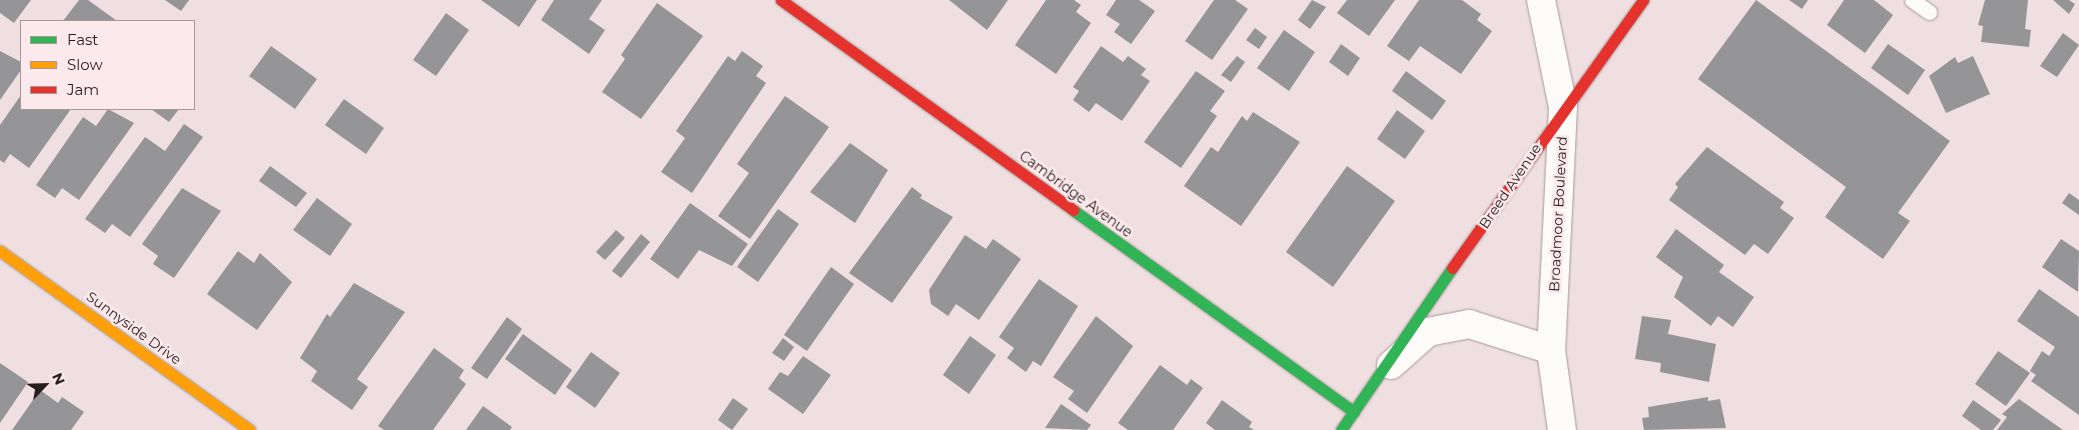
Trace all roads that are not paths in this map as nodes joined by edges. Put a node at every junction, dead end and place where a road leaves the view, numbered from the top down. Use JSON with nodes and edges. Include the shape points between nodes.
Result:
{"nodes":[{"id":1,"x":781,"y":0,"type":"edge"},
{"id":2,"x":1541,"y":0,"type":"edge"},
{"id":3,"x":1643,"y":0,"type":"edge"},
{"id":4,"x":1912,"y":0,"type":"edge"},
{"id":5,"x":1929,"y":12,"type":"dead end"},
{"id":6,"x":1563,"y":107,"type":"junction"},
{"id":7,"x":0,"y":251,"type":"edge"},
{"id":8,"x":1551,"y":350,"type":"junction"},
{"id":9,"x":1381,"y":374,"type":"junction"},
{"id":10,"x":1354,"y":412,"type":"junction"},
{"id":11,"x":250,"y":430,"type":"edge"},
{"id":12,"x":1342,"y":430,"type":"edge"},
{"id":13,"x":1562,"y":430,"type":"edge"}],
"edges":[{"from":1,"to":10,"type":"street","name":"Cambridge Avenue"},
{"from":2,"to":6,"type":"street","name":"Broadmoor Boulevard"},
{"from":3,"to":6,"type":"street","name":"Breed Avenue"},
{"from":4,"to":5,"type":"lane"},
{"from":6,"to":8,"type":"street","name":"Broadmoor Boulevard"},
{"from":6,"to":9,"type":"street","name":"Breed Avenue"},
{"from":7,"to":11,"type":"street","name":"Sunnyside Drive"},
{"from":8,"to":9,"type":"street","name":"Breed Avenue","via":[[1469,324],[1428,332]]},
{"from":8,"to":13,"type":"street","name":"Broadmoor Boulevard"},
{"from":9,"to":10,"type":"street","name":"Breed Avenue"},
{"from":10,"to":12,"type":"street","name":"Breed Avenue"}]}
